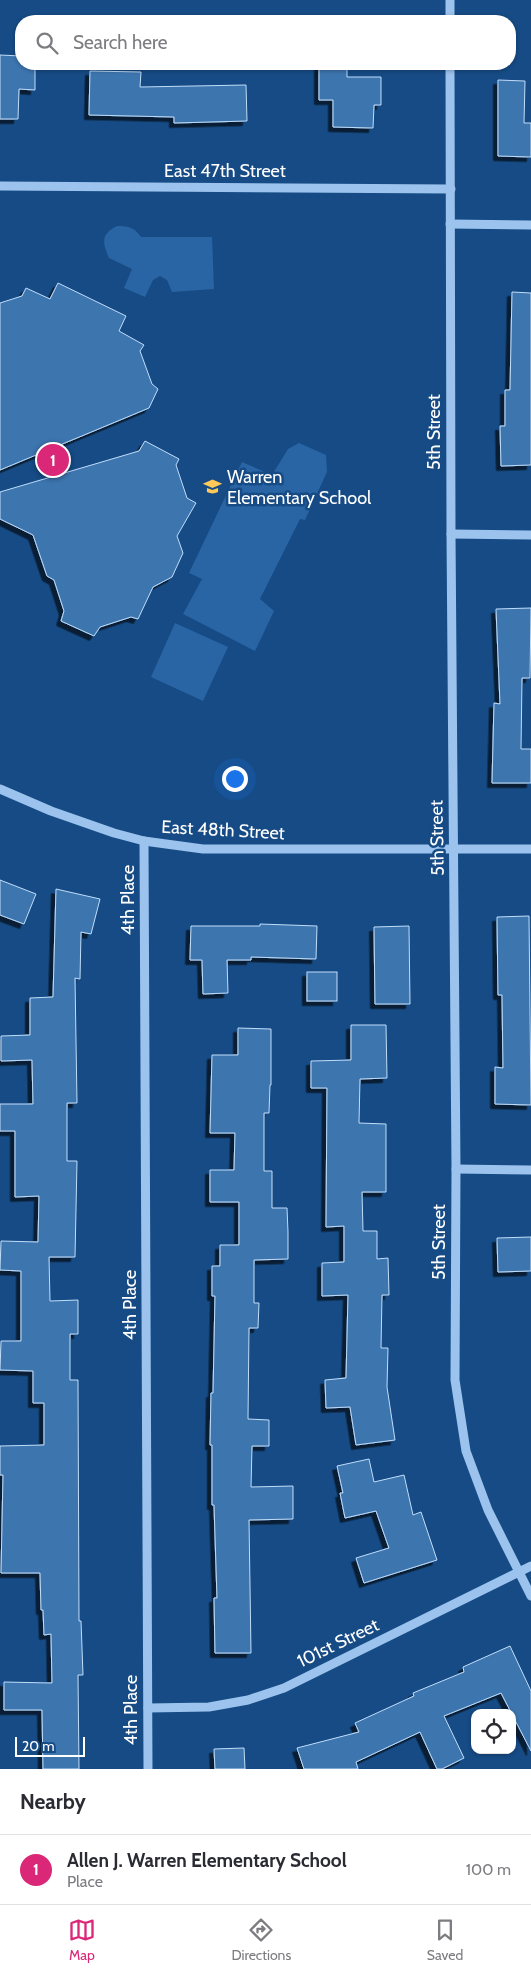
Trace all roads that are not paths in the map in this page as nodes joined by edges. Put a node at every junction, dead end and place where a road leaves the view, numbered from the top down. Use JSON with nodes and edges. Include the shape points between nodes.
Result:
{"nodes":[{"id":1,"x":450,"y":0,"type":"edge"},
{"id":2,"x":450,"y":15,"type":"edge"},
{"id":3,"x":450,"y":70,"type":"edge"},
{"id":4,"x":0,"y":186,"type":"edge"},
{"id":5,"x":451,"y":189,"type":"junction"},
{"id":6,"x":450,"y":224,"type":"junction"},
{"id":7,"x":531,"y":224,"type":"edge"},
{"id":8,"x":451,"y":534,"type":"junction"},
{"id":9,"x":531,"y":535,"type":"edge"},
{"id":10,"x":0,"y":789,"type":"edge"},
{"id":11,"x":144,"y":841,"type":"junction"},
{"id":12,"x":453,"y":848,"type":"junction"},
{"id":13,"x":531,"y":849,"type":"edge"},
{"id":14,"x":456,"y":1170,"type":"junction"},
{"id":15,"x":531,"y":1170,"type":"edge"},
{"id":16,"x":531,"y":1566,"type":"edge"},
{"id":17,"x":518,"y":1573,"type":"junction"},
{"id":18,"x":531,"y":1596,"type":"edge"},
{"id":19,"x":148,"y":1708,"type":"junction"},
{"id":20,"x":148,"y":1769,"type":"edge"}],
"edges":[{"from":1,"to":2,"type":"street"},
{"from":3,"to":5,"type":"street","name":"5th Street"},
{"from":4,"to":5,"type":"street","name":"East 47th Street"},
{"from":5,"to":6,"type":"street","name":"5th Street"},
{"from":6,"to":7,"type":"street"},
{"from":6,"to":8,"type":"street","name":"5th Street"},
{"from":8,"to":9,"type":"street"},
{"from":8,"to":12,"type":"street","name":"5th Street"},
{"from":10,"to":11,"type":"street","name":"East 48th Street","via":[[51,811]]},
{"from":11,"to":12,"type":"street","name":"East 48th Street","via":[[203,849],[247,850]]},
{"from":11,"to":19,"type":"street","name":"4th Place"},
{"from":12,"to":13,"type":"street","name":"East 48th Street"},
{"from":12,"to":14,"type":"street","name":"5th Street"},
{"from":14,"to":15,"type":"street"},
{"from":14,"to":17,"type":"street","name":"5th Street","via":[[456,1389],[466,1451],[488,1510]]},
{"from":16,"to":17,"type":"street","name":"101st Street"},
{"from":17,"to":18,"type":"street","name":"5th Street"},
{"from":17,"to":19,"type":"street","name":"101st Street","via":[[284,1688],[248,1700],[209,1707]]},
{"from":19,"to":20,"type":"street","name":"4th Place"}]}
